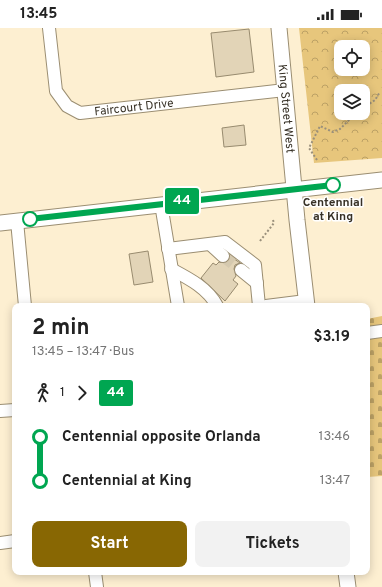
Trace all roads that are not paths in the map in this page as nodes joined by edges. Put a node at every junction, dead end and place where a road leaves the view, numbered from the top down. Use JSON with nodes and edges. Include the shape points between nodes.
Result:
{"nodes":[{"id":1,"x":49,"y":28,"type":"edge"},
{"id":2,"x":279,"y":28,"type":"edge"},
{"id":3,"x":285,"y":90,"type":"junction"},
{"id":4,"x":382,"y":180,"type":"edge"},
{"id":5,"x":294,"y":189,"type":"junction"},
{"id":6,"x":161,"y":204,"type":"junction"},
{"id":7,"x":17,"y":221,"type":"junction"},
{"id":8,"x":0,"y":223,"type":"edge"},
{"id":9,"x":211,"y":245,"type":"junction"},
{"id":10,"x":168,"y":249,"type":"junction"},
{"id":11,"x":223,"y":256,"type":"tunnel mouth"},
{"id":12,"x":171,"y":269,"type":"junction"},
{"id":13,"x":241,"y":270,"type":"tunnel mouth"},
{"id":14,"x":257,"y":284,"type":"junction"},
{"id":15,"x":25,"y":303,"type":"edge"},
{"id":16,"x":177,"y":303,"type":"edge"},
{"id":17,"x":215,"y":303,"type":"edge"},
{"id":18,"x":259,"y":303,"type":"edge"},
{"id":19,"x":307,"y":303,"type":"edge"},
{"id":20,"x":382,"y":331,"type":"edge"},
{"id":21,"x":370,"y":333,"type":"edge"},
{"id":22,"x":12,"y":410,"type":"edge"},
{"id":23,"x":0,"y":411,"type":"edge"},
{"id":24,"x":12,"y":541,"type":"edge"},
{"id":25,"x":0,"y":542,"type":"edge"},
{"id":26,"x":95,"y":575,"type":"edge"},
{"id":27,"x":346,"y":575,"type":"edge"},
{"id":28,"x":97,"y":587,"type":"edge"},
{"id":29,"x":348,"y":587,"type":"edge"}],
"edges":[{"from":1,"to":3,"type":"street","name":"Faircourt Drive","via":[[56,91],[67,106],[80,113]]},
{"from":2,"to":3,"type":"main road","name":"King Street West"},
{"from":3,"to":5,"type":"main road","name":"King Street West"},
{"from":4,"to":5,"type":"main road"},
{"from":5,"to":6,"type":"main road"},
{"from":5,"to":19,"type":"main road","name":"King Street West"},
{"from":6,"to":7,"type":"main road"},
{"from":6,"to":10,"type":"street"},
{"from":7,"to":8,"type":"main road"},
{"from":7,"to":15,"type":"street"},
{"from":9,"to":10,"type":"street"},
{"from":9,"to":11,"type":"street"},
{"from":9,"to":14,"type":"street","via":[[225,242],[255,265]]},
{"from":10,"to":12,"type":"street"},
{"from":12,"to":16,"type":"street"},
{"from":12,"to":17,"type":"street","via":[[199,286]]},
{"from":13,"to":14,"type":"street"},
{"from":14,"to":18,"type":"street"},
{"from":20,"to":21,"type":"street"},
{"from":22,"to":23,"type":"street"},
{"from":24,"to":25,"type":"street"},
{"from":26,"to":28,"type":"street"},
{"from":27,"to":29,"type":"main road"}]}
